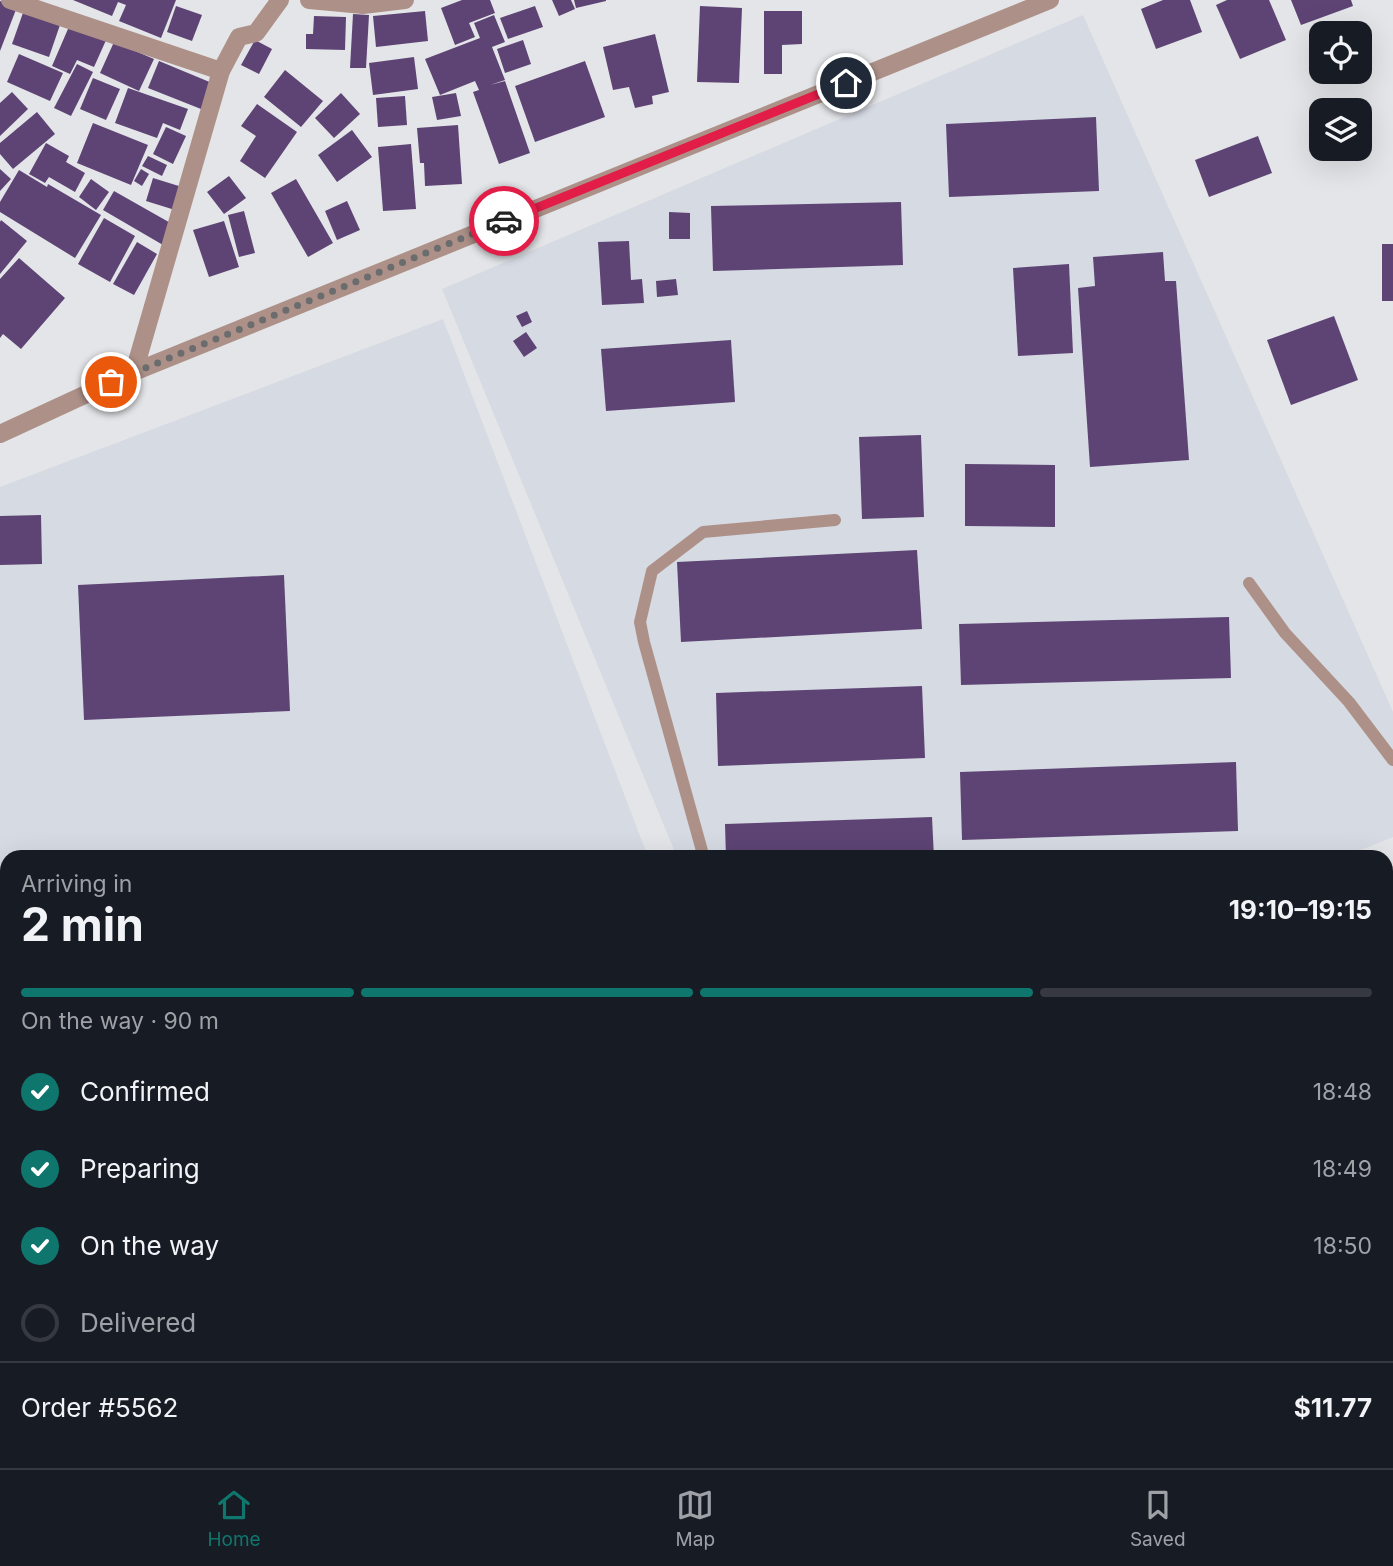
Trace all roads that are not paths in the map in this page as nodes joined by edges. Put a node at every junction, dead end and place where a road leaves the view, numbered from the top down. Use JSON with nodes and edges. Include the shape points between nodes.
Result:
{"nodes":[{"id":1,"x":10,"y":0,"type":"edge"},
{"id":2,"x":279,"y":0,"type":"edge"},
{"id":3,"x":309,"y":0,"type":"edge"},
{"id":4,"x":405,"y":0,"type":"edge"},
{"id":5,"x":1050,"y":0,"type":"edge"},
{"id":6,"x":221,"y":71,"type":"junction"},
{"id":7,"x":134,"y":372,"type":"junction"},
{"id":8,"x":0,"y":434,"type":"edge"},
{"id":9,"x":835,"y":520,"type":"dead end"},
{"id":10,"x":1249,"y":583,"type":"dead end"},
{"id":11,"x":1393,"y":760,"type":"edge"},
{"id":12,"x":702,"y":850,"type":"edge"}],
"edges":[{"from":1,"to":6,"type":"street"},
{"from":2,"to":6,"type":"street","via":[[256,33],[239,37]]},
{"from":3,"to":4,"type":"street","via":[[363,5]]},
{"from":5,"to":7,"type":"street"},
{"from":6,"to":7,"type":"street"},
{"from":7,"to":8,"type":"street"},
{"from":9,"to":12,"type":"lane","via":[[703,532],[652,571],[640,622]]},
{"from":10,"to":11,"type":"lane","via":[[1285,633],[1349,702]]}]}
